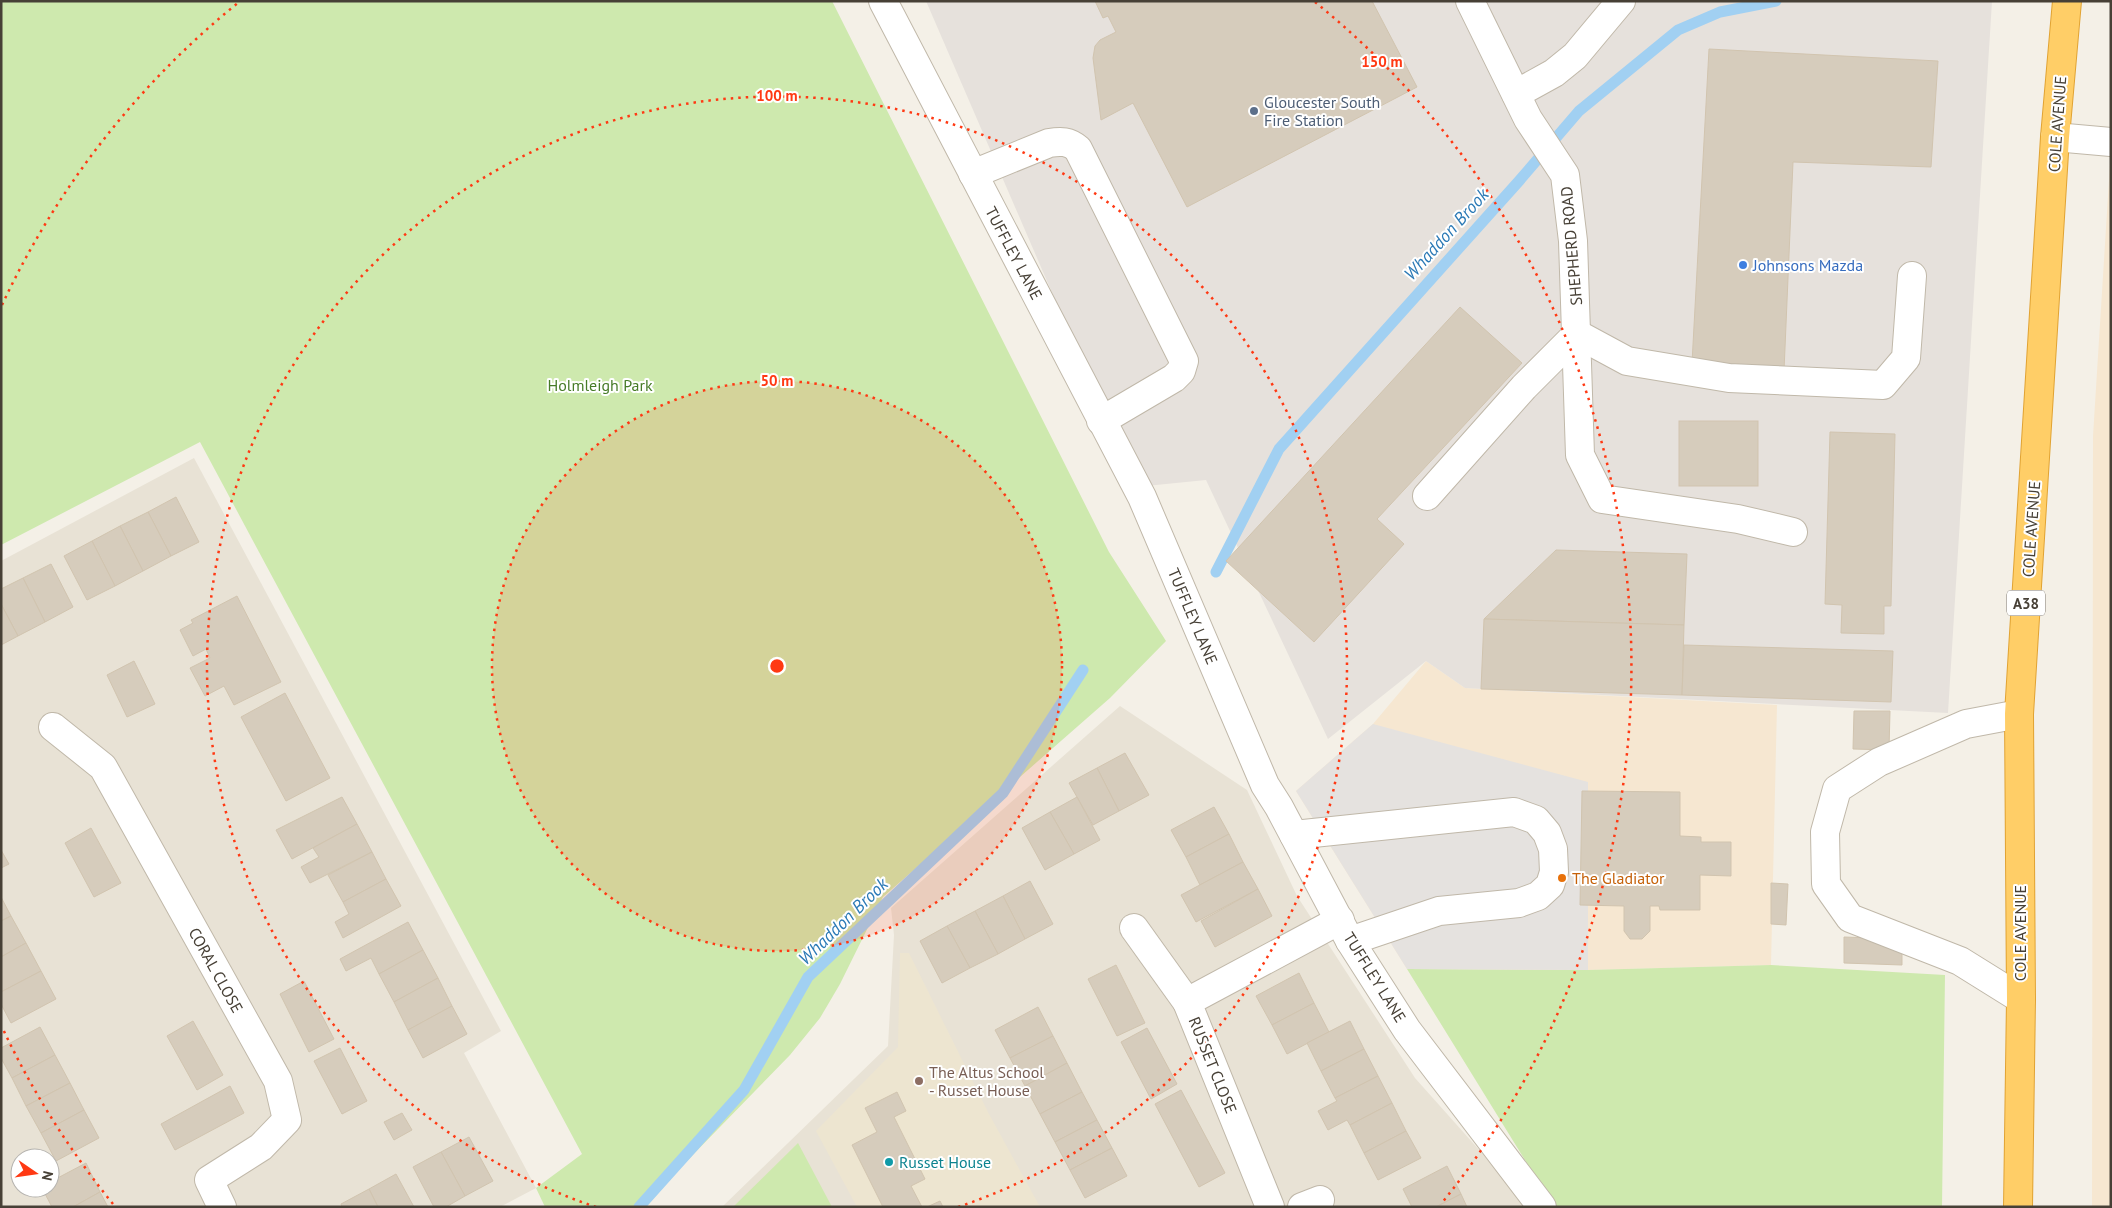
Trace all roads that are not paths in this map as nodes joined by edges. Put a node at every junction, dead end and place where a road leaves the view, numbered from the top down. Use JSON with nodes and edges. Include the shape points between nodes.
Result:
{"nodes":[{"id":1,"x":883,"y":1,"type":"edge"},
{"id":2,"x":1470,"y":1,"type":"edge"},
{"id":3,"x":1621,"y":1,"type":"edge"},
{"id":4,"x":2067,"y":1,"type":"edge"},
{"id":5,"x":1516,"y":94,"type":"junction"},
{"id":6,"x":2056,"y":137,"type":"junction"},
{"id":7,"x":2111,"y":142,"type":"edge"},
{"id":8,"x":973,"y":174,"type":"junction"},
{"id":9,"x":1912,"y":276,"type":"dead end"},
{"id":10,"x":1577,"y":334,"type":"junction"},
{"id":11,"x":1101,"y":421,"type":"junction"},
{"id":12,"x":1427,"y":496,"type":"dead end"},
{"id":13,"x":1793,"y":532,"type":"dead end"},
{"id":14,"x":2019,"y":714,"type":"junction"},
{"id":15,"x":53,"y":727,"type":"dead end"},
{"id":16,"x":1294,"y":835,"type":"junction"},
{"id":17,"x":1134,"y":928,"type":"dead end"},
{"id":18,"x":1345,"y":931,"type":"junction"},
{"id":19,"x":2021,"y":998,"type":"junction"},
{"id":20,"x":1187,"y":1002,"type":"junction"},
{"id":21,"x":222,"y":1207,"type":"edge"},
{"id":22,"x":1270,"y":1207,"type":"edge"},
{"id":23,"x":1542,"y":1207,"type":"edge"},
{"id":24,"x":2018,"y":1207,"type":"edge"}],
"edges":[{"from":1,"to":8,"type":"street","name":"TUFFLEY LANE"},
{"from":2,"to":5,"type":"street","name":"SHEPHERD ROAD"},
{"from":3,"to":5,"type":"street","via":[[1575,56],[1554,73]]},
{"from":4,"to":6,"type":"highway","name":"COLE AVENUE","number":"A38"},
{"from":5,"to":10,"type":"street","name":"SHEPHERD ROAD","via":[[1528,119],[1565,175],[1573,241]]},
{"from":6,"to":7,"type":"street"},
{"from":6,"to":14,"type":"highway","name":"COLE AVENUE","number":"A38"},
{"from":8,"to":11,"type":"street","name":"TUFFLEY LANE"},
{"from":8,"to":11,"type":"street","via":[[1049,143],[1066,142],[1078,149],[1184,361],[1174,378]]},
{"from":9,"to":10,"type":"street","via":[[1906,358],[1882,385],[1729,378],[1627,362]]},
{"from":10,"to":12,"type":"street","via":[[1524,387]]},
{"from":10,"to":13,"type":"street","name":"SHEPHERD ROAD","via":[[1580,456],[1602,499],[1738,519]]},
{"from":11,"to":16,"type":"street","name":"TUFFLEY LANE","via":[[1142,497],[1265,785]]},
{"from":14,"to":19,"type":"highway","name":"COLE AVENUE","number":"A38"},
{"from":14,"to":19,"type":"street","via":[[1966,724],[1879,762],[1837,789],[1825,832],[1826,884],[1850,918],[1960,961]]},
{"from":15,"to":21,"type":"street","name":"CORAL CLOSE","via":[[103,767],[278,1081],[287,1120],[260,1147],[209,1180]]},
{"from":16,"to":18,"type":"street","name":"TUFFLEY LANE"},
{"from":16,"to":18,"type":"street","name":"RUSSET CLOSE","via":[[1514,812],[1536,820],[1547,833],[1553,848],[1554,872],[1550,885],[1538,896],[1519,903],[1439,912]]},
{"from":17,"to":20,"type":"street"},
{"from":18,"to":20,"type":"street","name":"RUSSET CLOSE"},
{"from":18,"to":23,"type":"street","name":"TUFFLEY LANE","via":[[1407,1030]]},
{"from":19,"to":24,"type":"highway","name":"COLE AVENUE","number":"A38"},
{"from":20,"to":22,"type":"street","name":"RUSSET CLOSE"}]}
